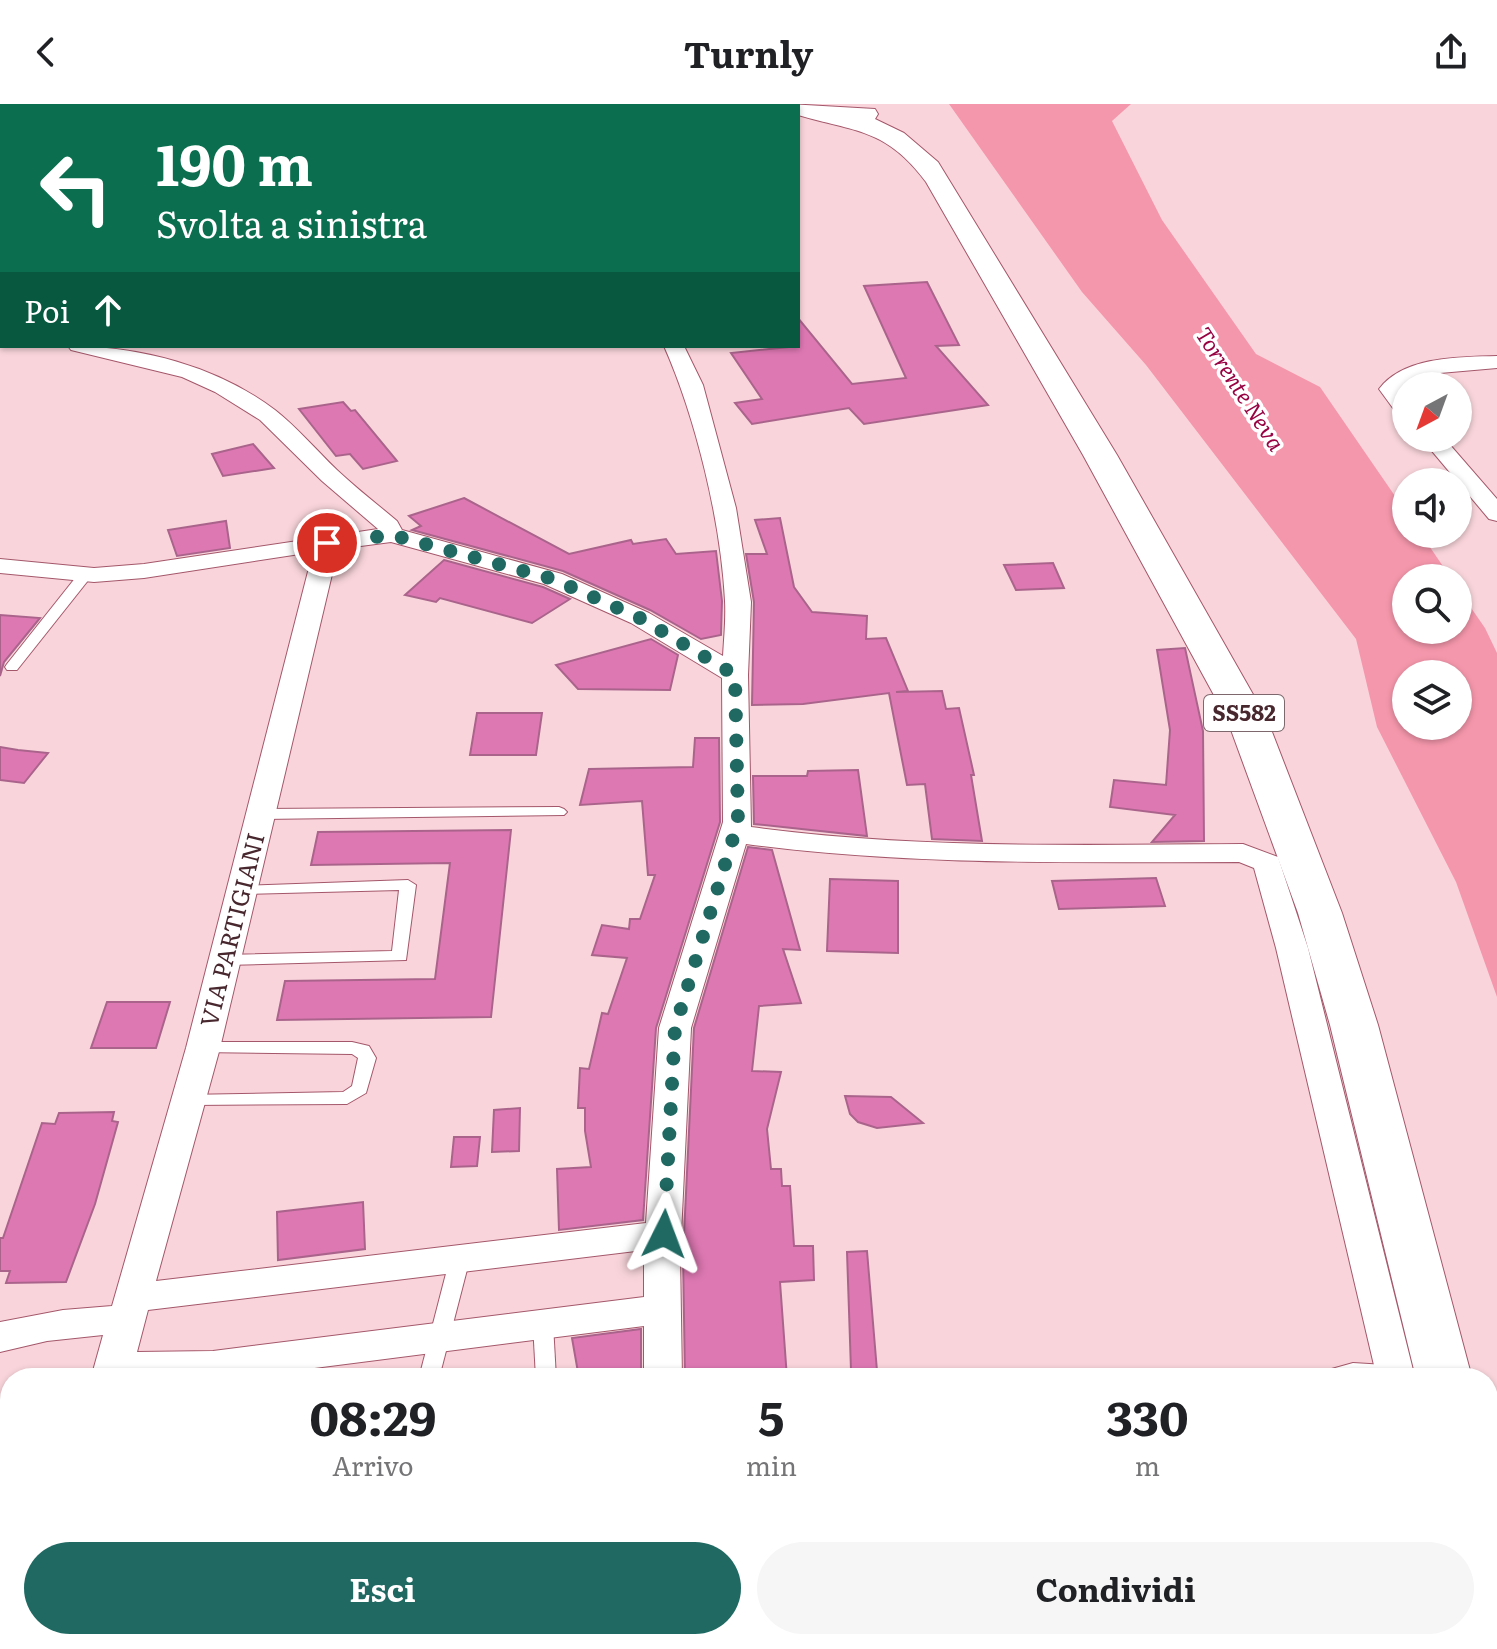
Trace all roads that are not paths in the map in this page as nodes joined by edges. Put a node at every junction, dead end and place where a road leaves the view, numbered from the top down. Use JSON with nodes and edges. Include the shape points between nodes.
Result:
{"nodes":[{"id":1,"x":800,"y":107,"type":"edge"},
{"id":2,"x":881,"y":113,"type":"edge"},
{"id":3,"x":87,"y":348,"type":"edge"},
{"id":4,"x":675,"y":348,"type":"edge"},
{"id":5,"x":1497,"y":362,"type":"edge"},
{"id":6,"x":1426,"y":372,"type":"edge"},
{"id":7,"x":1444,"y":452,"type":"edge"},
{"id":8,"x":1497,"y":514,"type":"edge"},
{"id":9,"x":392,"y":535,"type":"junction"},
{"id":10,"x":327,"y":543,"type":"junction"},
{"id":11,"x":0,"y":566,"type":"edge"},
{"id":12,"x":85,"y":575,"type":"junction"},
{"id":13,"x":12,"y":667,"type":"dead end"},
{"id":14,"x":735,"y":675,"type":"junction"},
{"id":15,"x":559,"y":812,"type":"dead end"},
{"id":16,"x":262,"y":814,"type":"junction"},
{"id":17,"x":734,"y":834,"type":"junction"},
{"id":18,"x":243,"y":889,"type":"junction"},
{"id":19,"x":225,"y":960,"type":"junction"},
{"id":20,"x":203,"y":1048,"type":"junction"},
{"id":21,"x":190,"y":1099,"type":"junction"},
{"id":22,"x":664,"y":1234,"type":"junction"},
{"id":23,"x":460,"y":1258,"type":"junction"},
{"id":24,"x":129,"y":1309,"type":"junction"},
{"id":25,"x":663,"y":1309,"type":"junction"},
{"id":26,"x":543,"y":1324,"type":"junction"},
{"id":27,"x":0,"y":1337,"type":"edge"},
{"id":28,"x":439,"y":1337,"type":"junction"},
{"id":29,"x":112,"y":1368,"type":"edge"},
{"id":30,"x":179,"y":1368,"type":"edge"},
{"id":31,"x":431,"y":1368,"type":"edge"},
{"id":32,"x":545,"y":1368,"type":"edge"},
{"id":33,"x":663,"y":1368,"type":"edge"},
{"id":34,"x":1393,"y":1368,"type":"edge"},
{"id":35,"x":1441,"y":1368,"type":"edge"}],
"edges":[{"from":1,"to":2,"type":"main road","number":"SS582","via":[[819,115]]},
{"from":2,"to":35,"type":"main road","number":"SS582","via":[[948,195],[1247,719],[1320,913],[1350,1011]]},
{"from":3,"to":9,"type":"street","via":[[189,372],[223,387],[268,415],[389,526]]},
{"from":4,"to":14,"type":"street","via":[[692,385],[724,508],[738,602]]},
{"from":5,"to":6,"type":"street"},
{"from":7,"to":8,"type":"street"},
{"from":9,"to":10,"type":"street"},
{"from":9,"to":14,"type":"street","via":[[553,579],[640,618]]},
{"from":10,"to":12,"type":"street"},
{"from":10,"to":16,"type":"street","name":"VIA PARTIGIANI"},
{"from":11,"to":12,"type":"street"},
{"from":12,"to":13,"type":"lane"},
{"from":14,"to":17,"type":"street"},
{"from":15,"to":16,"type":"lane"},
{"from":16,"to":18,"type":"street","name":"VIA PARTIGIANI"},
{"from":17,"to":22,"type":"street","via":[[675,1028]]},
{"from":17,"to":34,"type":"street","via":[[966,854],[1243,853],[1267,863]]},
{"from":18,"to":19,"type":"street","name":"VIA PARTIGIANI"},
{"from":18,"to":19,"type":"lane","via":[[408,885],[400,956]]},
{"from":19,"to":20,"type":"street","name":"VIA PARTIGIANI"},
{"from":20,"to":21,"type":"street","name":"VIA PARTIGIANI"},
{"from":20,"to":21,"type":"lane","via":[[352,1048],[363,1050],[367,1058],[360,1089],[347,1098]]},
{"from":21,"to":24,"type":"street","name":"VIA PARTIGIANI"},
{"from":22,"to":23,"type":"street"},
{"from":22,"to":25,"type":"street"},
{"from":23,"to":24,"type":"street"},
{"from":23,"to":28,"type":"lane"},
{"from":24,"to":27,"type":"street"},
{"from":24,"to":29,"type":"street","name":"VIA PARTIGIANI"},
{"from":25,"to":26,"type":"street"},
{"from":25,"to":33,"type":"street"},
{"from":26,"to":28,"type":"street"},
{"from":26,"to":32,"type":"lane"},
{"from":28,"to":30,"type":"street"},
{"from":28,"to":31,"type":"lane"}]}
